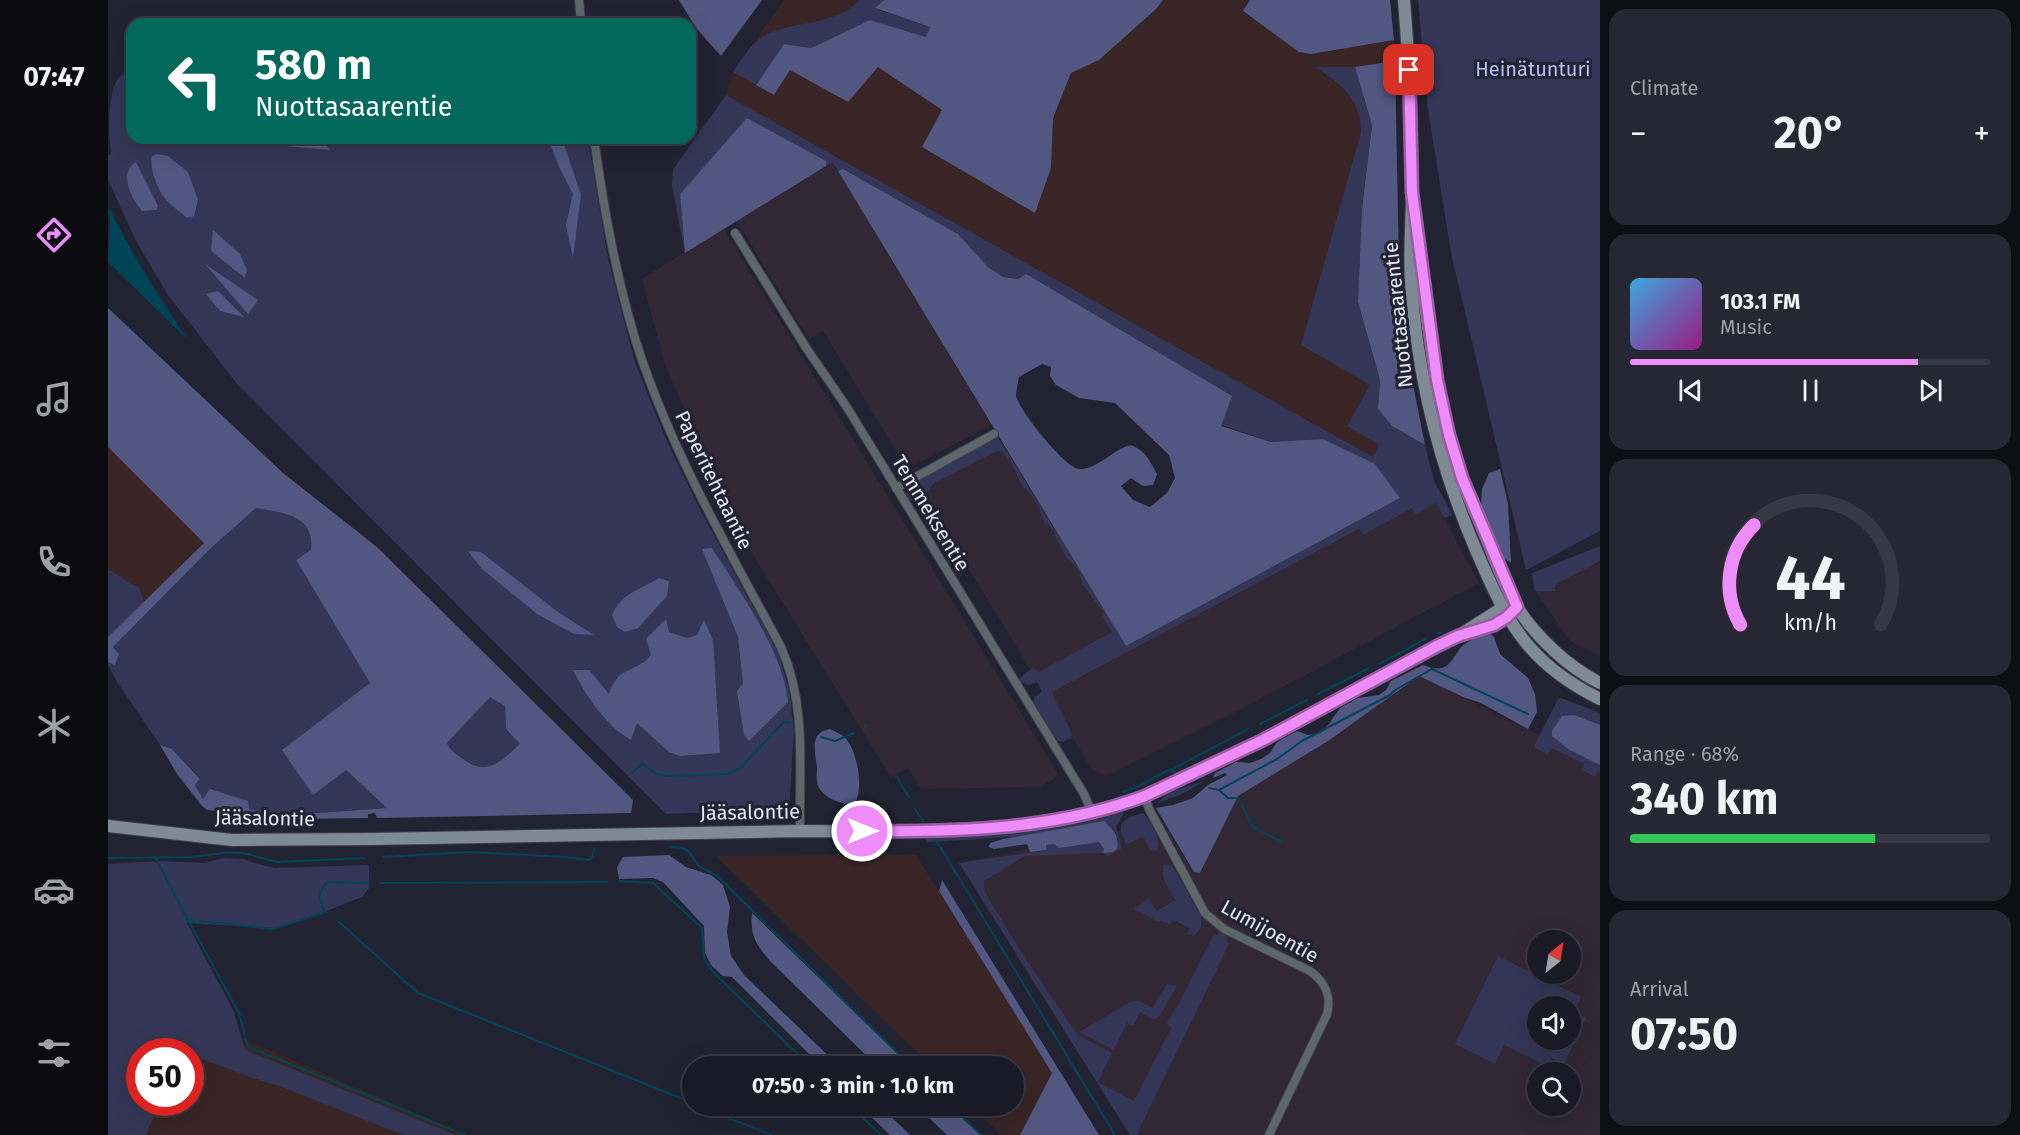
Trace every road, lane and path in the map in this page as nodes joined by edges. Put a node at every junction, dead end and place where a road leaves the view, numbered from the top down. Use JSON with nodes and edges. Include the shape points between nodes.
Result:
{"nodes":[{"id":1,"x":579,"y":0,"type":"edge"},
{"id":2,"x":1404,"y":0,"type":"edge"},
{"id":3,"x":580,"y":18,"type":"edge"},
{"id":4,"x":595,"y":144,"type":"edge"},
{"id":5,"x":1412,"y":192,"type":"junction"},
{"id":6,"x":735,"y":233,"type":"dead end"},
{"id":7,"x":994,"y":434,"type":"dead end"},
{"id":8,"x":896,"y":488,"type":"junction"},
{"id":9,"x":1517,"y":607,"type":"junction"},
{"id":10,"x":1505,"y":613,"type":"junction"},
{"id":11,"x":1600,"y":683,"type":"edge"},
{"id":12,"x":1600,"y":699,"type":"edge"},
{"id":13,"x":1145,"y":796,"type":"junction"},
{"id":14,"x":1092,"y":813,"type":"junction"},
{"id":15,"x":108,"y":826,"type":"edge"},
{"id":16,"x":800,"y":831,"type":"junction"},
{"id":17,"x":1269,"y":1135,"type":"edge"}],
"edges":[{"from":1,"to":3,"type":"street"},
{"from":2,"to":5,"type":"main road","name":"Nuottasaarentie"},
{"from":4,"to":16,"type":"street","name":"Paperitehtaantie","via":[[624,298],[643,361],[674,441],[781,647],[794,684],[800,732]]},
{"from":5,"to":9,"type":"main road","name":"Nuottasaarentie","via":[[1437,380],[1449,435],[1462,478]]},
{"from":5,"to":10,"type":"main road","name":"Nuottasaarentie","via":[[1411,280],[1423,384],[1460,512]]},
{"from":6,"to":8,"type":"street","name":"Temmeksentie"},
{"from":7,"to":8,"type":"street"},
{"from":8,"to":14,"type":"street","name":"Temmeksentie"},
{"from":9,"to":10,"type":"main road","name":"Jääsalontie"},
{"from":9,"to":11,"type":"main road","name":"Nuottasaarentie","via":[[1548,644]]},
{"from":10,"to":12,"type":"main road","name":"Nuottasaarentie","via":[[1523,640],[1551,669]]},
{"from":10,"to":13,"type":"main road","name":"Jääsalontie","via":[[1263,740]]},
{"from":13,"to":14,"type":"main road","name":"Jääsalontie"},
{"from":13,"to":17,"type":"street","name":"Lumijoentie","via":[[1205,913],[1224,929],[1310,971],[1326,989],[1327,1014]]},
{"from":14,"to":16,"type":"main road","name":"Jääsalontie","via":[[1031,825],[979,829]]},
{"from":15,"to":16,"type":"main road","name":"Jääsalontie","via":[[232,840]]}]}
